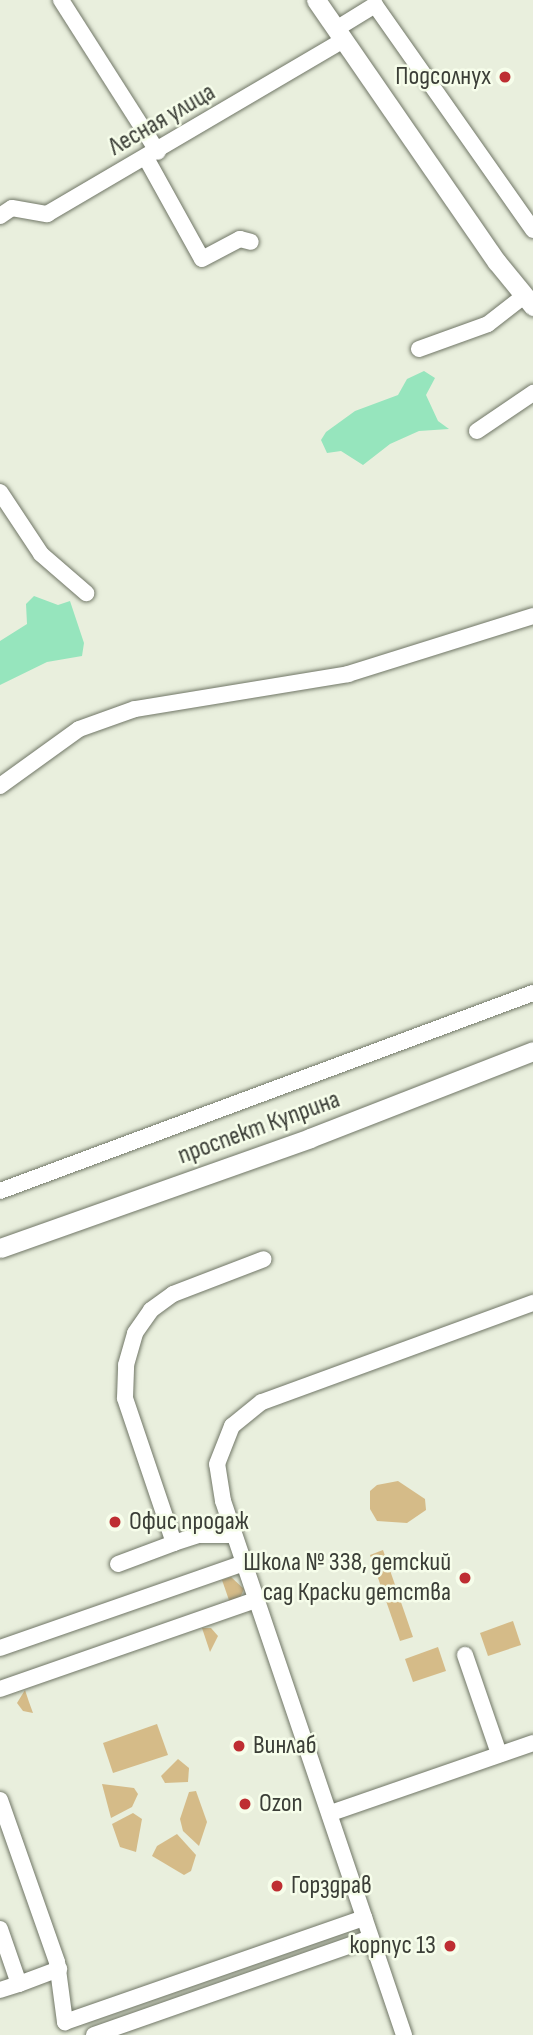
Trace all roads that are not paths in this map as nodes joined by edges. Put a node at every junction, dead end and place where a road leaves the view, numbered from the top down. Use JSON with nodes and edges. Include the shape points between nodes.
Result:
{"nodes":[{"id":1,"x":61,"y":0,"type":"edge"},
{"id":2,"x":316,"y":0,"type":"edge"},
{"id":3,"x":340,"y":34,"type":"junction"},
{"id":4,"x":152,"y":155,"type":"junction"},
{"id":5,"x":0,"y":216,"type":"edge"},
{"id":6,"x":533,"y":230,"type":"edge"},
{"id":7,"x":251,"y":242,"type":"dead end"},
{"id":8,"x":528,"y":301,"type":"edge"},
{"id":9,"x":419,"y":349,"type":"dead end"},
{"id":10,"x":533,"y":393,"type":"edge"},
{"id":11,"x":477,"y":430,"type":"dead end"},
{"id":12,"x":0,"y":492,"type":"edge"},
{"id":13,"x":86,"y":593,"type":"dead end"},
{"id":14,"x":533,"y":616,"type":"edge"},
{"id":15,"x":0,"y":786,"type":"edge"},
{"id":16,"x":533,"y":993,"type":"edge"},
{"id":17,"x":533,"y":1052,"type":"edge"},
{"id":18,"x":0,"y":1191,"type":"edge"},
{"id":19,"x":0,"y":1248,"type":"edge"},
{"id":20,"x":264,"y":1259,"type":"dead end"},
{"id":21,"x":533,"y":1304,"type":"edge"},
{"id":22,"x":234,"y":1535,"type":"junction"},
{"id":23,"x":174,"y":1543,"type":"junction"},
{"id":24,"x":244,"y":1563,"type":"junction"},
{"id":25,"x":118,"y":1564,"type":"dead end"},
{"id":26,"x":257,"y":1600,"type":"junction"},
{"id":27,"x":0,"y":1648,"type":"edge"},
{"id":28,"x":465,"y":1655,"type":"dead end"},
{"id":29,"x":0,"y":1689,"type":"edge"},
{"id":30,"x":533,"y":1742,"type":"edge"},
{"id":31,"x":499,"y":1754,"type":"junction"},
{"id":32,"x":0,"y":1800,"type":"edge"},
{"id":33,"x":331,"y":1813,"type":"junction"},
{"id":34,"x":363,"y":1918,"type":"junction"},
{"id":35,"x":0,"y":1928,"type":"edge"},
{"id":36,"x":371,"y":1938,"type":"junction"},
{"id":37,"x":59,"y":1969,"type":"junction"},
{"id":38,"x":19,"y":1984,"type":"junction"},
{"id":39,"x":0,"y":1990,"type":"edge"},
{"id":40,"x":66,"y":2029,"type":"edge"},
{"id":41,"x":94,"y":2035,"type":"edge"},
{"id":42,"x":404,"y":2035,"type":"edge"}],
"edges":[{"from":1,"to":4,"type":"street"},
{"from":2,"to":3,"type":"main road"},
{"from":3,"to":4,"type":"street","name":"Лесная улица"},
{"from":3,"to":6,"type":"street","name":"Лесная улица","via":[[375,5]]},
{"from":3,"to":8,"type":"main road"},
{"from":4,"to":5,"type":"street","name":"Лесная улица","via":[[47,214],[12,208]]},
{"from":4,"to":7,"type":"street","via":[[202,259],[240,239]]},
{"from":8,"to":9,"type":"street","via":[[488,324]]},
{"from":10,"to":11,"type":"street"},
{"from":12,"to":13,"type":"street","via":[[41,554]]},
{"from":14,"to":15,"type":"street","via":[[348,674],[135,709],[79,729]]},
{"from":16,"to":18,"type":"street"},
{"from":17,"to":19,"type":"main road","name":"проспект Куприна","via":[[310,1138]]},
{"from":20,"to":23,"type":"street","via":[[173,1294],[151,1310],[135,1333],[126,1365],[125,1398]]},
{"from":21,"to":22,"type":"street","via":[[247,1410],[226,1434],[217,1464]]},
{"from":22,"to":23,"type":"street","via":[[199,1535]]},
{"from":22,"to":24,"type":"street"},
{"from":23,"to":25,"type":"street"},
{"from":24,"to":26,"type":"street"},
{"from":24,"to":27,"type":"street"},
{"from":26,"to":29,"type":"street"},
{"from":26,"to":33,"type":"street"},
{"from":28,"to":31,"type":"street"},
{"from":30,"to":31,"type":"street"},
{"from":31,"to":33,"type":"street"},
{"from":32,"to":37,"type":"street"},
{"from":33,"to":34,"type":"street"},
{"from":34,"to":36,"type":"street"},
{"from":34,"to":40,"type":"street"},
{"from":35,"to":38,"type":"street"},
{"from":36,"to":41,"type":"street"},
{"from":36,"to":42,"type":"street"},
{"from":37,"to":38,"type":"street"},
{"from":37,"to":40,"type":"street"},
{"from":38,"to":39,"type":"street"}]}
